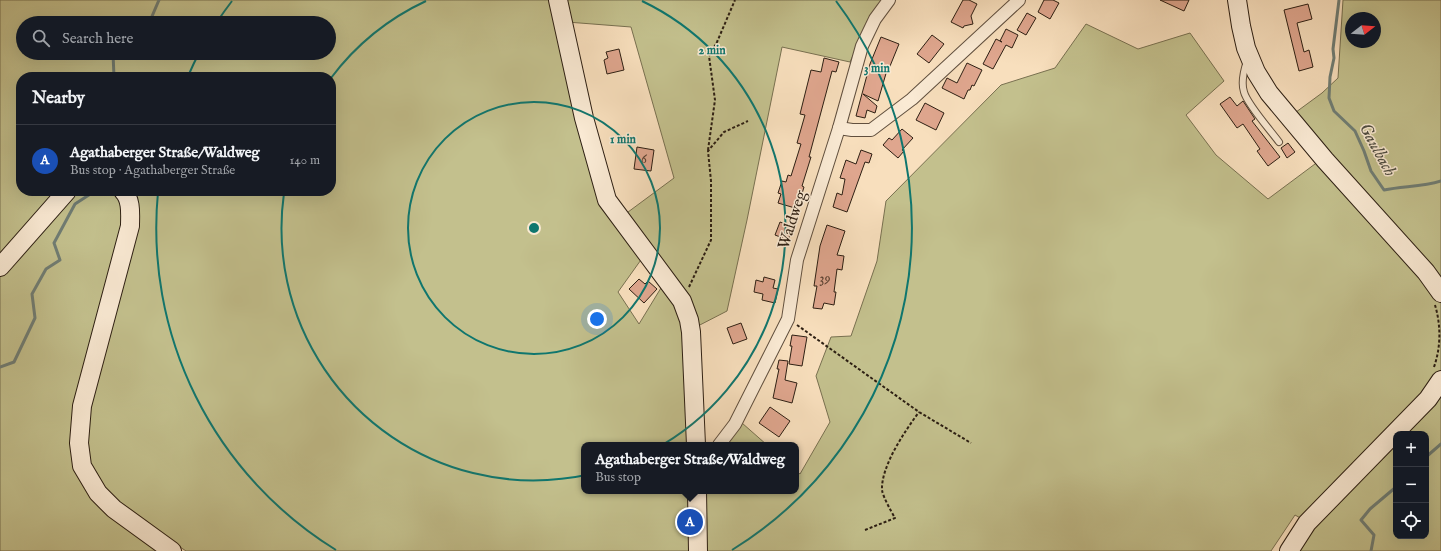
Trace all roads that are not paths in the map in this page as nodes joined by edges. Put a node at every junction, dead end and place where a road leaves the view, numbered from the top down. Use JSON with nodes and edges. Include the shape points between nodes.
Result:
{"nodes":[{"id":1,"x":558,"y":0,"type":"edge"},
{"id":2,"x":889,"y":0,"type":"edge"},
{"id":3,"x":1019,"y":0,"type":"edge"},
{"id":4,"x":1237,"y":0,"type":"edge"},
{"id":5,"x":1248,"y":54,"type":"junction"},
{"id":6,"x":839,"y":128,"type":"junction"},
{"id":7,"x":1279,"y":142,"type":"dead end"},
{"id":8,"x":63,"y":196,"type":"edge"},
{"id":9,"x":127,"y":196,"type":"edge"},
{"id":10,"x":0,"y":267,"type":"edge"},
{"id":11,"x":1438,"y":299,"type":"edge"},
{"id":12,"x":1437,"y":374,"type":"edge"},
{"id":13,"x":696,"y":442,"type":"edge"},
{"id":14,"x":721,"y":442,"type":"edge"},
{"id":15,"x":697,"y":494,"type":"edge"},
{"id":16,"x":172,"y":551,"type":"edge"},
{"id":17,"x":698,"y":551,"type":"edge"},
{"id":18,"x":1289,"y":551,"type":"edge"}],
"edges":[{"from":1,"to":13,"type":"main road","via":[[584,118],[607,200],[682,301],[689,320]]},
{"from":2,"to":6,"type":"street","name":"Waldweg","via":[[875,19],[862,46]]},
{"from":3,"to":6,"type":"street","via":[[912,99],[871,130]]},
{"from":4,"to":5,"type":"main road"},
{"from":5,"to":7,"type":"lane","via":[[1243,74],[1244,92]]},
{"from":5,"to":11,"type":"main road","via":[[1256,72],[1284,113],[1426,272]]},
{"from":6,"to":14,"type":"street","name":"Waldweg","via":[[797,260],[788,319],[735,424]]},
{"from":8,"to":10,"type":"main road"},
{"from":9,"to":16,"type":"main road","via":[[131,208],[130,226],[82,406],[79,443],[82,466],[98,493],[114,509]]},
{"from":12,"to":18,"type":"main road","via":[[1428,399],[1307,523]]},
{"from":15,"to":17,"type":"main road"}]}
